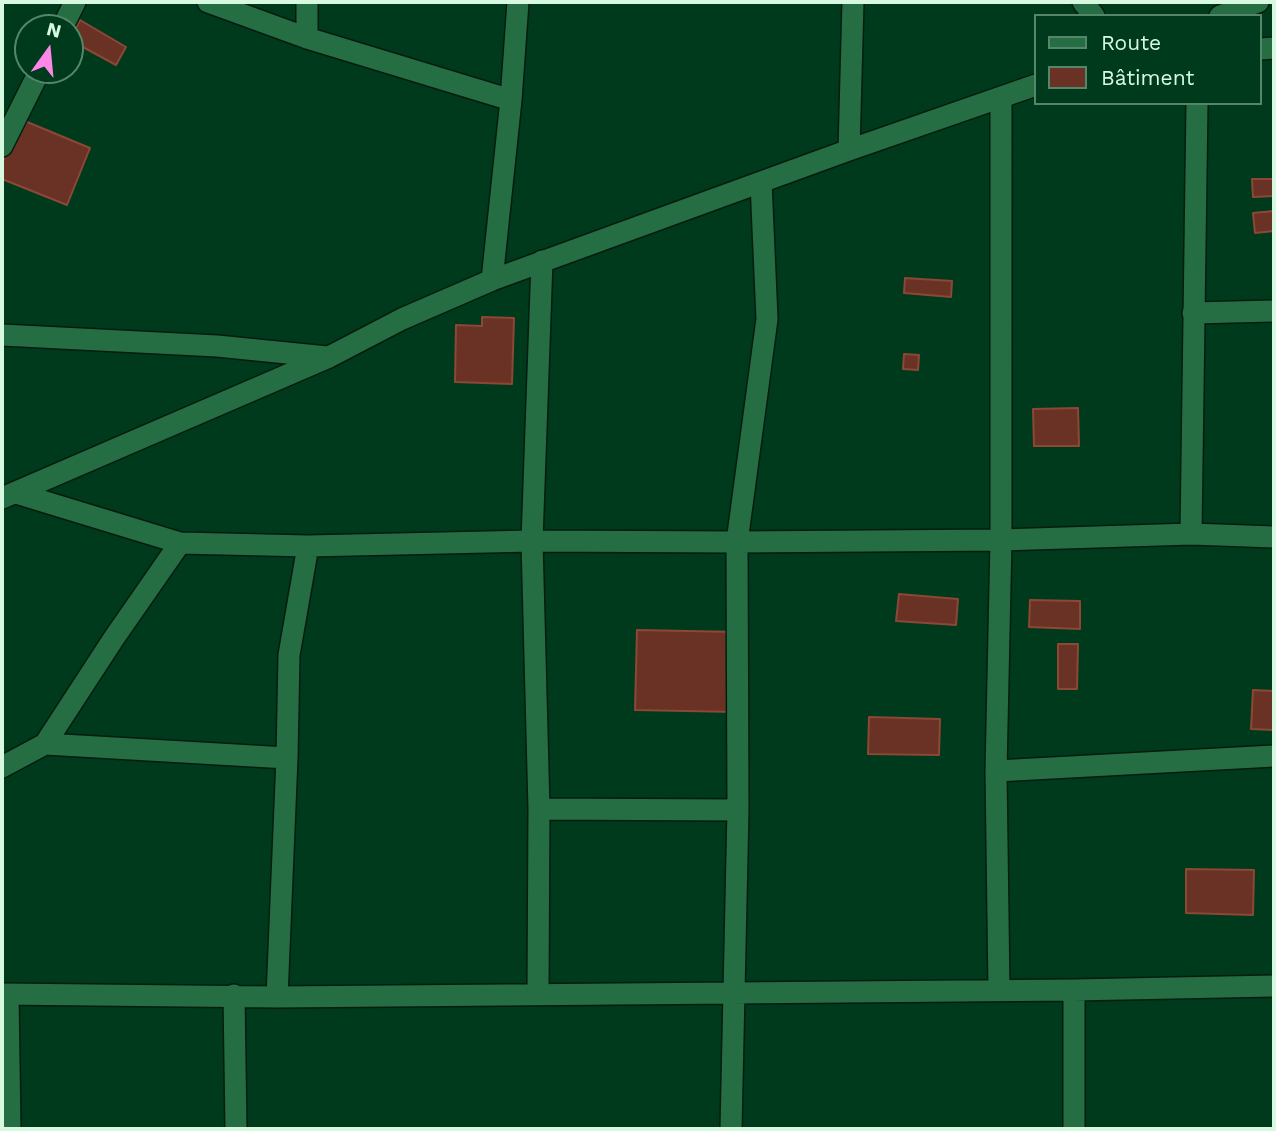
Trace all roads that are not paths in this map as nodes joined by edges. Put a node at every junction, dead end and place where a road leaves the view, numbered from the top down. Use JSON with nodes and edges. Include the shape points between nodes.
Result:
{"nodes":[{"id":1,"x":208,"y":2,"type":"edge"},
{"id":2,"x":307,"y":2,"type":"edge"},
{"id":3,"x":518,"y":2,"type":"edge"},
{"id":4,"x":853,"y":2,"type":"edge"},
{"id":5,"x":1258,"y":2,"type":"edge"},
{"id":6,"x":1225,"y":14,"type":"edge"},
{"id":7,"x":307,"y":38,"type":"junction"},
{"id":8,"x":33,"y":84,"type":"edge"},
{"id":9,"x":1034,"y":86,"type":"edge"},
{"id":10,"x":1001,"y":99,"type":"junction"},
{"id":11,"x":511,"y":100,"type":"junction"},
{"id":12,"x":1197,"y":105,"type":"edge"},
{"id":13,"x":2,"y":146,"type":"edge"},
{"id":14,"x":849,"y":150,"type":"junction"},
{"id":15,"x":761,"y":182,"type":"junction"},
{"id":16,"x":542,"y":261,"type":"junction"},
{"id":17,"x":492,"y":280,"type":"junction"},
{"id":18,"x":1274,"y":311,"type":"edge"},
{"id":19,"x":1193,"y":313,"type":"junction"},
{"id":20,"x":2,"y":335,"type":"edge"},
{"id":21,"x":329,"y":357,"type":"junction"},
{"id":22,"x":9,"y":496,"type":"edge"},
{"id":23,"x":1191,"y":534,"type":"junction"},
{"id":24,"x":1274,"y":537,"type":"edge"},
{"id":25,"x":1001,"y":540,"type":"junction"},
{"id":26,"x":532,"y":541,"type":"junction"},
{"id":27,"x":737,"y":542,"type":"junction"},
{"id":28,"x":180,"y":543,"type":"junction"},
{"id":29,"x":307,"y":546,"type":"junction"},
{"id":30,"x":45,"y":744,"type":"junction"},
{"id":31,"x":1274,"y":756,"type":"edge"},
{"id":32,"x":287,"y":758,"type":"junction"},
{"id":33,"x":2,"y":767,"type":"edge"},
{"id":34,"x":996,"y":771,"type":"junction"},
{"id":35,"x":539,"y":809,"type":"junction"},
{"id":36,"x":738,"y":810,"type":"junction"},
{"id":37,"x":1274,"y":986,"type":"edge"},
{"id":38,"x":999,"y":990,"type":"junction"},
{"id":39,"x":1074,"y":990,"type":"junction"},
{"id":40,"x":734,"y":992,"type":"junction"},
{"id":41,"x":538,"y":993,"type":"junction"},
{"id":42,"x":5,"y":995,"type":"edge"},
{"id":43,"x":234,"y":995,"type":"junction"},
{"id":44,"x":277,"y":997,"type":"junction"},
{"id":45,"x":10,"y":1129,"type":"edge"},
{"id":46,"x":236,"y":1129,"type":"edge"},
{"id":47,"x":731,"y":1129,"type":"edge"},
{"id":48,"x":1074,"y":1129,"type":"edge"}],
"edges":[{"from":1,"to":7,"type":"street"},
{"from":2,"to":7,"type":"street"},
{"from":3,"to":11,"type":"street"},
{"from":4,"to":14,"type":"street"},
{"from":5,"to":6,"type":"street"},
{"from":7,"to":11,"type":"street"},
{"from":8,"to":13,"type":"street"},
{"from":9,"to":10,"type":"street"},
{"from":10,"to":14,"type":"street"},
{"from":10,"to":25,"type":"street"},
{"from":11,"to":17,"type":"street"},
{"from":12,"to":19,"type":"street"},
{"from":14,"to":15,"type":"street"},
{"from":15,"to":16,"type":"street"},
{"from":15,"to":27,"type":"street","via":[[767,319]]},
{"from":16,"to":17,"type":"street"},
{"from":16,"to":26,"type":"street"},
{"from":17,"to":21,"type":"street","via":[[402,318]]},
{"from":18,"to":19,"type":"street"},
{"from":19,"to":23,"type":"street"},
{"from":20,"to":21,"type":"street"},
{"from":21,"to":22,"type":"street"},
{"from":22,"to":28,"type":"street"},
{"from":23,"to":24,"type":"street"},
{"from":23,"to":25,"type":"street"},
{"from":25,"to":27,"type":"street"},
{"from":25,"to":34,"type":"street"},
{"from":26,"to":27,"type":"street"},
{"from":26,"to":29,"type":"street"},
{"from":26,"to":35,"type":"street"},
{"from":27,"to":36,"type":"street"},
{"from":28,"to":29,"type":"street"},
{"from":28,"to":30,"type":"street"},
{"from":29,"to":32,"type":"street","via":[[289,655]]},
{"from":30,"to":32,"type":"street"},
{"from":30,"to":33,"type":"street"},
{"from":31,"to":34,"type":"street"},
{"from":32,"to":44,"type":"street"},
{"from":34,"to":38,"type":"street"},
{"from":35,"to":36,"type":"street"},
{"from":35,"to":41,"type":"street"},
{"from":36,"to":40,"type":"street"},
{"from":37,"to":39,"type":"street"},
{"from":38,"to":39,"type":"street"},
{"from":38,"to":40,"type":"street"},
{"from":39,"to":48,"type":"street"},
{"from":40,"to":41,"type":"street"},
{"from":40,"to":47,"type":"street"},
{"from":41,"to":44,"type":"street"},
{"from":42,"to":43,"type":"street"},
{"from":42,"to":45,"type":"street"},
{"from":43,"to":44,"type":"street"},
{"from":43,"to":46,"type":"street"}]}
